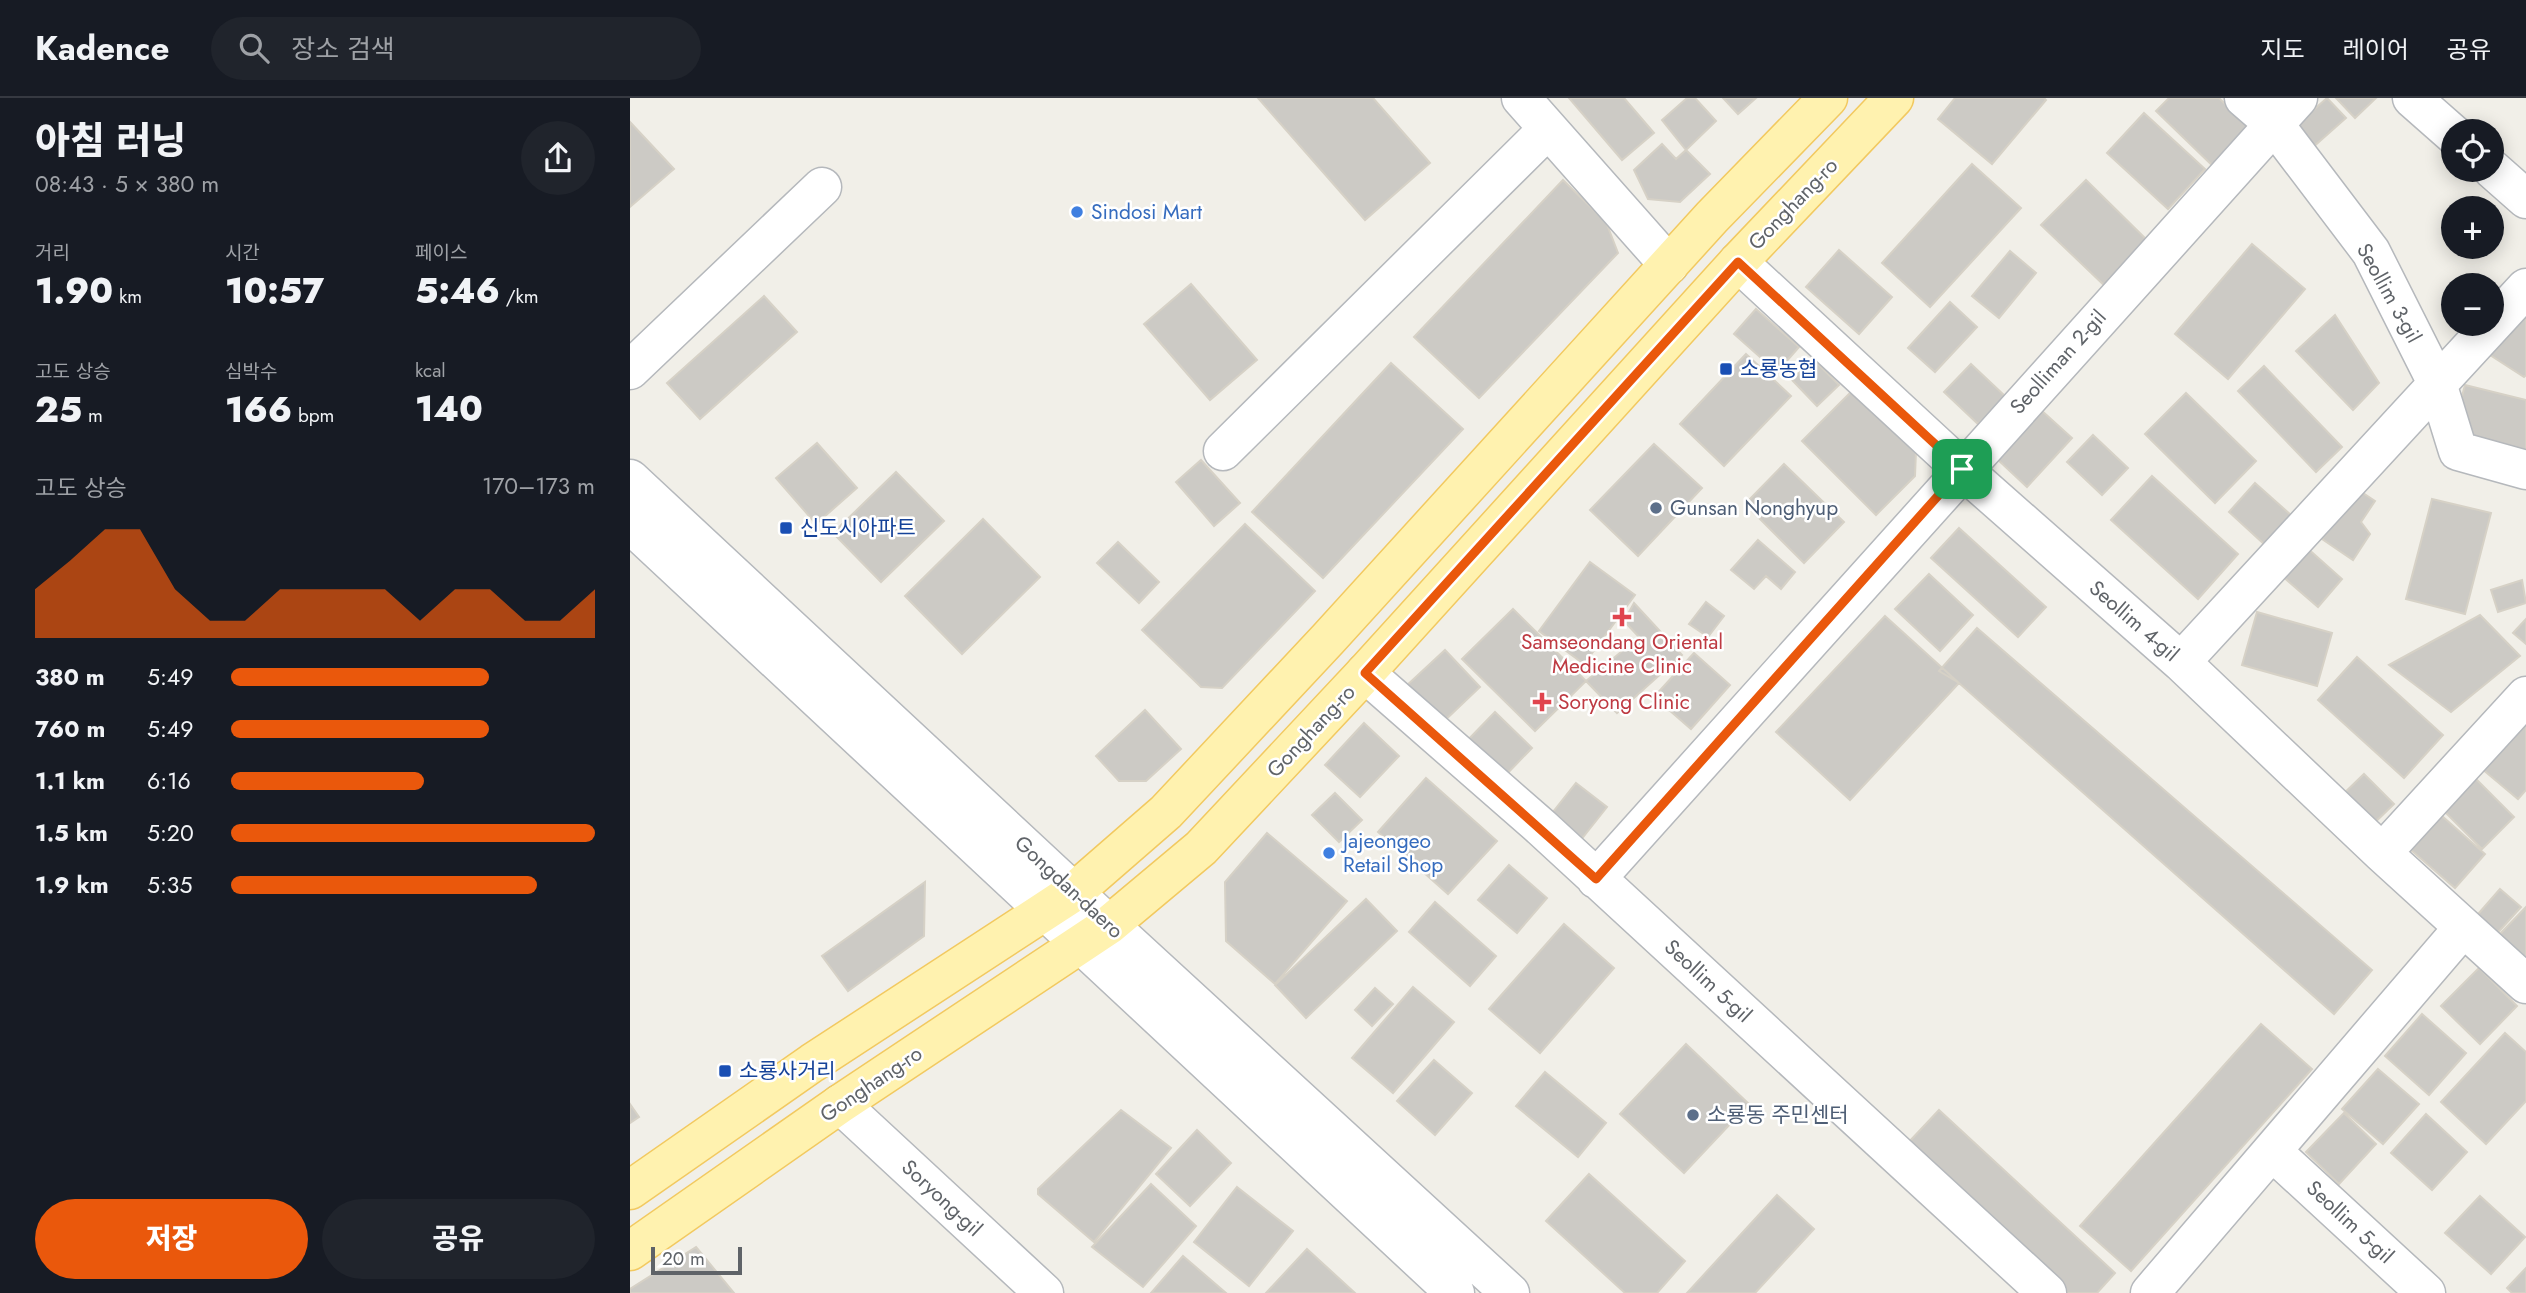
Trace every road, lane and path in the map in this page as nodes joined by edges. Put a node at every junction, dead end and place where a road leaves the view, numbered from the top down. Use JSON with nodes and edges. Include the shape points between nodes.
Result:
{"nodes":[{"id":1,"x":1521,"y":98,"type":"edge"},
{"id":2,"x":1828,"y":98,"type":"edge"},
{"id":3,"x":1894,"y":98,"type":"edge"},
{"id":4,"x":2244,"y":98,"type":"edge"},
{"id":5,"x":2412,"y":98,"type":"edge"},
{"id":6,"x":2286,"y":111,"type":"edge"},
{"id":7,"x":2441,"y":124,"type":"edge"},
{"id":8,"x":1548,"y":129,"type":"junction"},
{"id":9,"x":2504,"y":180,"type":"edge"},
{"id":10,"x":822,"y":187,"type":"dead end"},
{"id":11,"x":2526,"y":199,"type":"edge"},
{"id":12,"x":1738,"y":262,"type":"junction"},
{"id":13,"x":1669,"y":265,"type":"junction"},
{"id":14,"x":2526,"y":288,"type":"edge"},
{"id":15,"x":630,"y":370,"type":"edge"},
{"id":16,"x":2437,"y":383,"type":"junction"},
{"id":17,"x":1223,"y":451,"type":"dead end"},
{"id":18,"x":1962,"y":469,"type":"junction"},
{"id":19,"x":2526,"y":470,"type":"edge"},
{"id":20,"x":630,"y":479,"type":"edge"},
{"id":21,"x":630,"y":524,"type":"edge"},
{"id":22,"x":2180,"y":662,"type":"junction"},
{"id":23,"x":1365,"y":673,"type":"junction"},
{"id":24,"x":2526,"y":696,"type":"edge"},
{"id":25,"x":2382,"y":853,"type":"junction"},
{"id":26,"x":1596,"y":879,"type":"junction"},
{"id":27,"x":1059,"y":902,"type":"junction"},
{"id":28,"x":2463,"y":928,"type":"junction"},
{"id":29,"x":1094,"y":935,"type":"junction"},
{"id":30,"x":2526,"y":984,"type":"edge"},
{"id":31,"x":840,"y":1104,"type":"junction"},
{"id":32,"x":2273,"y":1152,"type":"junction"},
{"id":33,"x":630,"y":1190,"type":"edge"},
{"id":34,"x":630,"y":1251,"type":"edge"},
{"id":35,"x":1045,"y":1293,"type":"edge"},
{"id":36,"x":1455,"y":1293,"type":"edge"},
{"id":37,"x":1510,"y":1293,"type":"edge"},
{"id":38,"x":2047,"y":1293,"type":"edge"},
{"id":39,"x":2150,"y":1293,"type":"edge"},
{"id":40,"x":2426,"y":1293,"type":"edge"}],
"edges":[{"from":1,"to":8,"type":"street"},
{"from":2,"to":13,"type":"main road"},
{"from":3,"to":12,"type":"main road","name":"Gonghang-ro"},
{"from":4,"to":6,"type":"street","name":"Seollim 3-gil"},
{"from":5,"to":7,"type":"street"},
{"from":6,"to":16,"type":"street","name":"Seollim 3-gil","via":[[2371,252]]},
{"from":6,"to":18,"type":"street","name":"Seolliman 2-gil"},
{"from":8,"to":13,"type":"street"},
{"from":8,"to":17,"type":"street"},
{"from":9,"to":11,"type":"street"},
{"from":10,"to":15,"type":"street"},
{"from":12,"to":18,"type":"street","name":"Seollim 4-gil"},
{"from":12,"to":23,"type":"main road","name":"Gonghang-ro"},
{"from":13,"to":27,"type":"main road","via":[[1166,812]]},
{"from":14,"to":16,"type":"street"},
{"from":16,"to":19,"type":"street","name":"Seollim 3-gil","via":[[2458,451]]},
{"from":16,"to":22,"type":"street"},
{"from":18,"to":22,"type":"street","name":"Seollim 4-gil"},
{"from":18,"to":26,"type":"street","name":"Seolliman 2-gil"},
{"from":20,"to":27,"type":"street","name":"Gongdan-daero"},
{"from":21,"to":27,"type":"street","name":"Gongdan-daero"},
{"from":22,"to":25,"type":"street","name":"Seollim 4-gil"},
{"from":23,"to":26,"type":"street","name":"Seollim 5-gil"},
{"from":23,"to":29,"type":"main road","name":"Gonghang-ro","via":[[1201,848]]},
{"from":24,"to":25,"type":"street"},
{"from":25,"to":28,"type":"street","name":"Seollim 4-gil"},
{"from":26,"to":38,"type":"street","name":"Seollim 5-gil"},
{"from":27,"to":29,"type":"street","name":"Gongdan-daero"},
{"from":27,"to":33,"type":"main road","via":[[812,1063]]},
{"from":28,"to":30,"type":"street","name":"Seollim 4-gil"},
{"from":28,"to":32,"type":"street"},
{"from":29,"to":31,"type":"main road","name":"Gonghang-ro"},
{"from":29,"to":36,"type":"street","name":"Gongdan-daero"},
{"from":29,"to":37,"type":"street","name":"Gongdan-daero"},
{"from":31,"to":34,"type":"main road","name":"Gonghang-ro"},
{"from":31,"to":35,"type":"street","name":"Soryong-gil"},
{"from":32,"to":39,"type":"street"},
{"from":32,"to":40,"type":"street","name":"Seollim 5-gil"}]}
